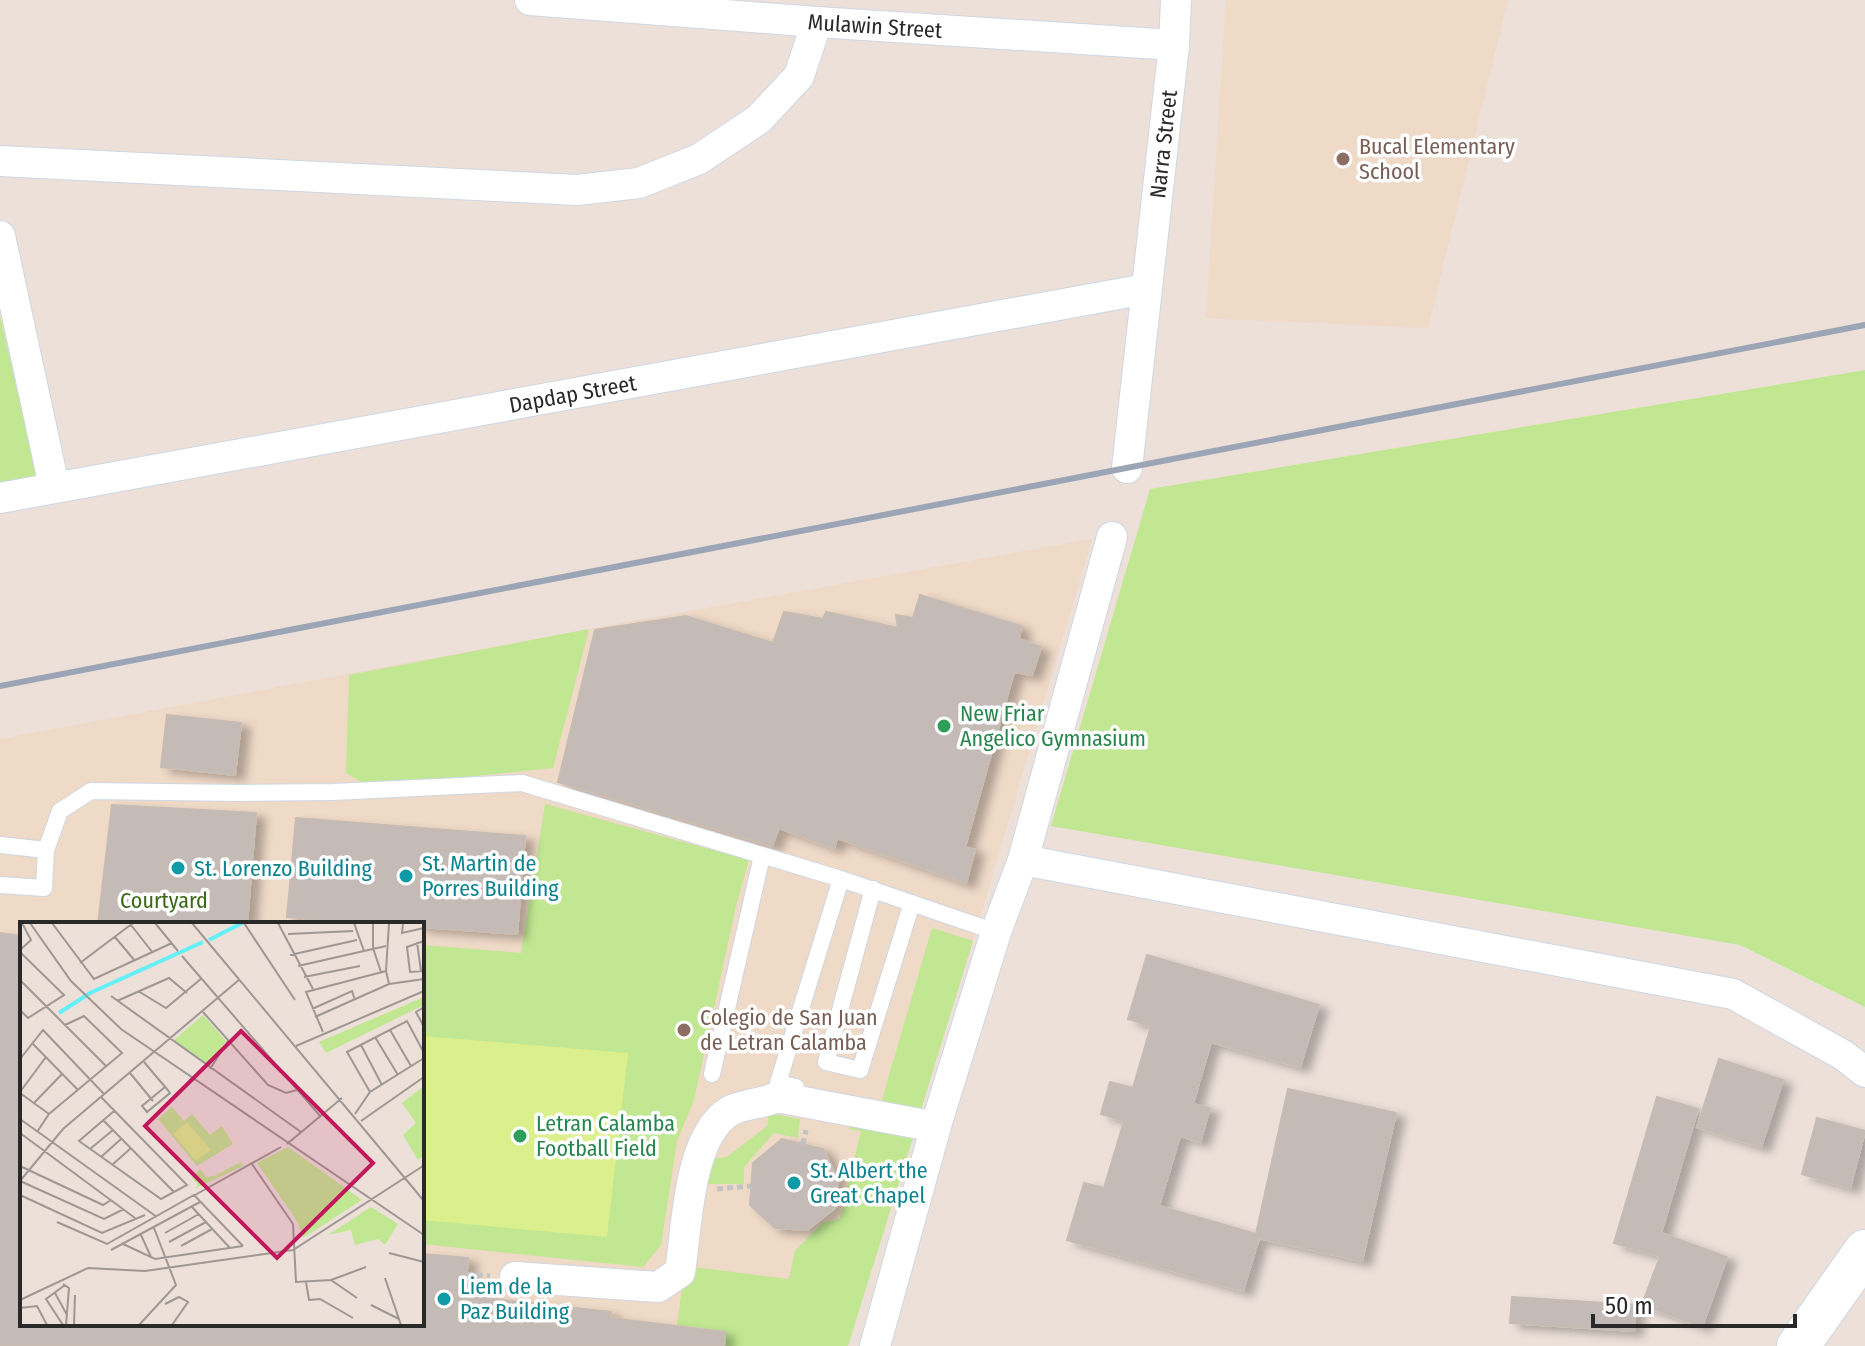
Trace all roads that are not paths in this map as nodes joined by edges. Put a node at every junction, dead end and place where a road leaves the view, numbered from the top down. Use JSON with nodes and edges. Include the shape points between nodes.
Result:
{"nodes":[{"id":1,"x":530,"y":0,"type":"edge"},
{"id":2,"x":1176,"y":0,"type":"edge"},
{"id":3,"x":817,"y":22,"type":"junction"},
{"id":4,"x":1174,"y":45,"type":"junction"},
{"id":5,"x":0,"y":161,"type":"edge"},
{"id":6,"x":0,"y":236,"type":"edge"},
{"id":7,"x":1146,"y":289,"type":"junction"},
{"id":8,"x":1127,"y":468,"type":"dead end"},
{"id":9,"x":54,"y":486,"type":"junction"},
{"id":10,"x":0,"y":498,"type":"edge"},
{"id":11,"x":1112,"y":537,"type":"dead end"},
{"id":12,"x":0,"y":845,"type":"edge"},
{"id":13,"x":46,"y":850,"type":"junction"},
{"id":14,"x":762,"y":856,"type":"junction"},
{"id":15,"x":1023,"y":860,"type":"junction"},
{"id":16,"x":841,"y":879,"type":"junction"},
{"id":17,"x":0,"y":885,"type":"edge"},
{"id":18,"x":873,"y":889,"type":"junction"},
{"id":19,"x":912,"y":903,"type":"junction"},
{"id":20,"x":996,"y":932,"type":"junction"},
{"id":21,"x":1865,"y":1072,"type":"edge"},
{"id":22,"x":712,"y":1074,"type":"dead end"},
{"id":23,"x":937,"y":1123,"type":"junction"},
{"id":24,"x":1865,"y":1251,"type":"edge"},
{"id":25,"x":515,"y":1277,"type":"dead end"},
{"id":26,"x":875,"y":1346,"type":"edge"},
{"id":27,"x":1798,"y":1346,"type":"edge"}],
"edges":[{"from":1,"to":3,"type":"street","name":"Mulawin Street"},
{"from":2,"to":4,"type":"street","name":"Narra Street"},
{"from":3,"to":4,"type":"street","name":"Mulawin Street"},
{"from":3,"to":5,"type":"street","via":[[799,76],[759,119],[699,159],[639,183],[577,190]]},
{"from":4,"to":7,"type":"street","name":"Narra Street"},
{"from":6,"to":9,"type":"street"},
{"from":7,"to":8,"type":"street","name":"Narra Street"},
{"from":7,"to":9,"type":"street","name":"Dapdap Street"},
{"from":9,"to":10,"type":"street","name":"Dapdap Street"},
{"from":11,"to":15,"type":"street"},
{"from":12,"to":13,"type":"lane"},
{"from":13,"to":14,"type":"lane","via":[[60,811],[91,791],[302,792],[522,783]]},
{"from":13,"to":17,"type":"lane","via":[[44,888]]},
{"from":14,"to":16,"type":"lane"},
{"from":14,"to":22,"type":"lane"},
{"from":15,"to":20,"type":"street"},
{"from":15,"to":21,"type":"street","via":[[1733,994]]},
{"from":16,"to":18,"type":"lane"},
{"from":16,"to":23,"type":"lane","via":[[778,1083]]},
{"from":18,"to":19,"type":"lane"},
{"from":18,"to":19,"type":"lane","via":[[826,1062],[860,1070]]},
{"from":19,"to":20,"type":"lane"},
{"from":20,"to":23,"type":"street"},
{"from":23,"to":25,"type":"street","via":[[777,1097],[731,1110],[709,1130],[697,1156],[680,1272],[658,1287]]},
{"from":23,"to":26,"type":"street"},
{"from":24,"to":27,"type":"main road"}]}
